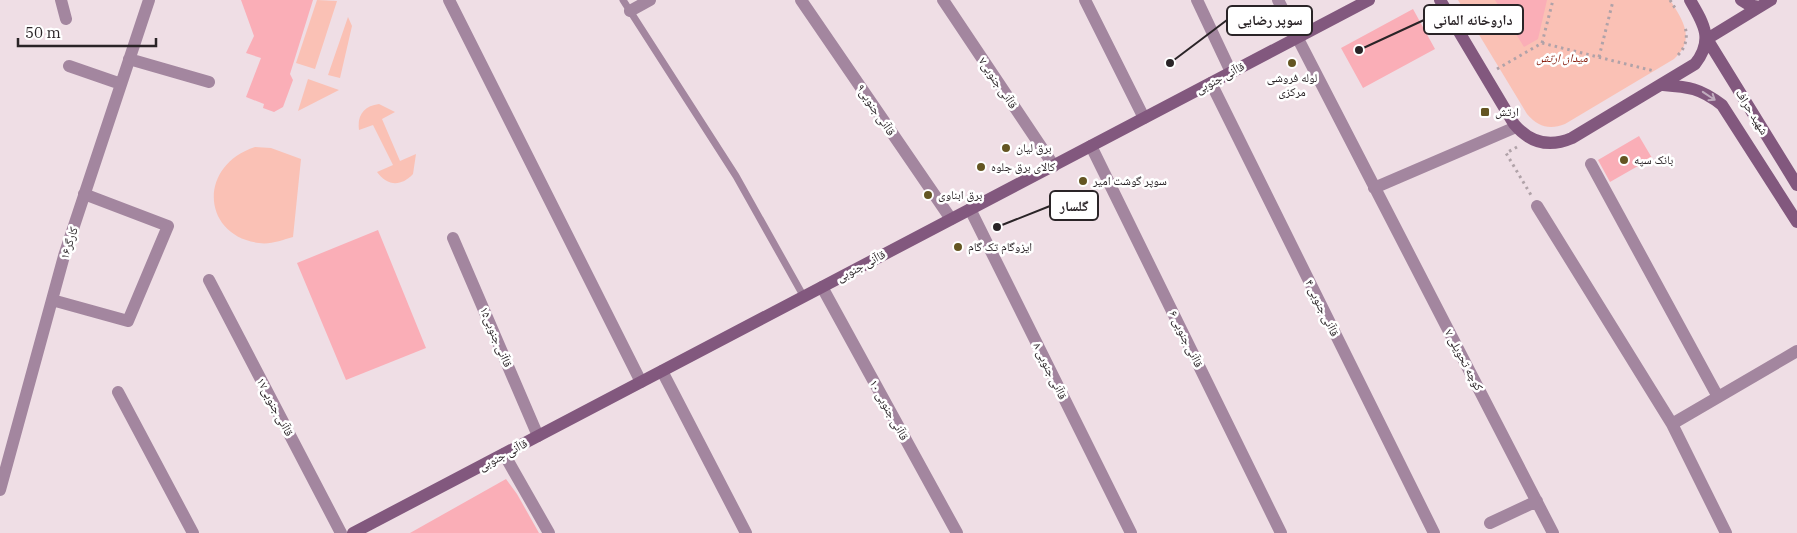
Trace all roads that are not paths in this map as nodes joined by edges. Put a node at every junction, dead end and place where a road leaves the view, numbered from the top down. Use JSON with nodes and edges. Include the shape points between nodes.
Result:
{"nodes":[{"id":1,"x":61,"y":0,"type":"edge"},
{"id":2,"x":149,"y":0,"type":"edge"},
{"id":3,"x":449,"y":0,"type":"edge"},
{"id":4,"x":650,"y":0,"type":"edge"},
{"id":5,"x":801,"y":0,"type":"edge"},
{"id":6,"x":943,"y":0,"type":"edge"},
{"id":7,"x":1085,"y":0,"type":"edge"},
{"id":8,"x":1197,"y":0,"type":"edge"},
{"id":9,"x":1278,"y":0,"type":"edge"},
{"id":10,"x":1369,"y":0,"type":"edge"},
{"id":11,"x":1440,"y":0,"type":"edge"},
{"id":12,"x":1690,"y":0,"type":"edge"},
{"id":13,"x":1741,"y":0,"type":"edge"},
{"id":14,"x":1771,"y":0,"type":"edge"},
{"id":15,"x":626,"y":5,"type":"edge"},
{"id":16,"x":1759,"y":7,"type":"junction"},
{"id":17,"x":66,"y":19,"type":"dead end"},
{"id":18,"x":1296,"y":38,"type":"junction"},
{"id":19,"x":1707,"y":39,"type":"junction"},
{"id":20,"x":129,"y":59,"type":"junction"},
{"id":21,"x":69,"y":66,"type":"dead end"},
{"id":22,"x":1231,"y":72,"type":"junction"},
{"id":23,"x":209,"y":82,"type":"dead end"},
{"id":24,"x":1211,"y":83,"type":"junction"},
{"id":25,"x":121,"y":84,"type":"junction"},
{"id":26,"x":1662,"y":85,"type":"junction"},
{"id":27,"x":1144,"y":118,"type":"junction"},
{"id":28,"x":1516,"y":127,"type":"junction"},
{"id":29,"x":1091,"y":146,"type":"junction"},
{"id":30,"x":1781,"y":158,"type":"junction"},
{"id":31,"x":1591,"y":164,"type":"dead end"},
{"id":32,"x":1054,"y":166,"type":"junction"},
{"id":33,"x":1762,"y":168,"type":"junction"},
{"id":34,"x":1797,"y":185,"type":"edge"},
{"id":35,"x":1374,"y":188,"type":"junction"},
{"id":36,"x":84,"y":194,"type":"junction"},
{"id":37,"x":1537,"y":206,"type":"road end"},
{"id":38,"x":970,"y":209,"type":"junction"},
{"id":39,"x":951,"y":219,"type":"junction"},
{"id":40,"x":1797,"y":222,"type":"edge"},
{"id":41,"x":453,"y":238,"type":"dead end"},
{"id":42,"x":209,"y":280,"type":"dead end"},
{"id":43,"x":822,"y":287,"type":"junction"},
{"id":44,"x":804,"y":296,"type":"junction"},
{"id":45,"x":52,"y":300,"type":"junction"},
{"id":46,"x":1797,"y":351,"type":"edge"},
{"id":47,"x":662,"y":371,"type":"junction"},
{"id":48,"x":641,"y":382,"type":"junction"},
{"id":49,"x":118,"y":392,"type":"dead end"},
{"id":50,"x":1718,"y":397,"type":"junction"},
{"id":51,"x":1672,"y":424,"type":"junction"},
{"id":52,"x":538,"y":436,"type":"junction"},
{"id":53,"x":504,"y":454,"type":"junction"},
{"id":54,"x":0,"y":490,"type":"edge"},
{"id":55,"x":1537,"y":501,"type":"junction"},
{"id":56,"x":1490,"y":523,"type":"dead end"},
{"id":57,"x":193,"y":533,"type":"edge"},
{"id":58,"x":341,"y":533,"type":"edge"},
{"id":59,"x":353,"y":533,"type":"edge"},
{"id":60,"x":548,"y":533,"type":"edge"},
{"id":61,"x":746,"y":533,"type":"edge"},
{"id":62,"x":957,"y":533,"type":"edge"},
{"id":63,"x":1131,"y":533,"type":"edge"},
{"id":64,"x":1281,"y":533,"type":"edge"},
{"id":65,"x":1434,"y":533,"type":"edge"},
{"id":66,"x":1553,"y":533,"type":"edge"},
{"id":67,"x":1726,"y":533,"type":"edge"}],
"edges":[{"from":1,"to":17,"type":"street"},
{"from":2,"to":20,"type":"street","name":"کارگر۱۶"},
{"from":3,"to":48,"type":"street"},
{"from":4,"to":15,"type":"street"},
{"from":5,"to":39,"type":"street","name":"قاآنی جنوبی۹"},
{"from":6,"to":32,"type":"street","name":"قاآنی جنوبی۷"},
{"from":7,"to":27,"type":"street"},
{"from":8,"to":22,"type":"street"},
{"from":9,"to":18,"type":"street","name":"کوچه تحویلی ۷"},
{"from":10,"to":18,"type":"main road","name":"قاآنی جنوبی"},
{"from":11,"to":28,"type":"main road"},
{"from":12,"to":19,"type":"main road"},
{"from":13,"to":16,"type":"main road"},
{"from":14,"to":16,"type":"main road"},
{"from":15,"to":44,"type":"lane","via":[[736,176]]},
{"from":16,"to":19,"type":"main road"},
{"from":18,"to":22,"type":"main road","name":"قاآنی جنوبی"},
{"from":18,"to":35,"type":"street","name":"کوچه تحویلی ۷"},
{"from":19,"to":26,"type":"main road","via":[[1704,52],[1695,64]]},
{"from":19,"to":30,"type":"main road","name":"شهید حراف"},
{"from":20,"to":23,"type":"street"},
{"from":20,"to":25,"type":"street","name":"کارگر۱۶"},
{"from":21,"to":25,"type":"street"},
{"from":22,"to":24,"type":"main road","name":"قاآنی جنوبی"},
{"from":24,"to":27,"type":"main road","name":"قاآنی جنوبی"},
{"from":24,"to":65,"type":"street","name":"قاآنی جنوبی ۴"},
{"from":25,"to":36,"type":"street","name":"کارگر۱۶"},
{"from":26,"to":28,"type":"main road","via":[[1561,143],[1547,144],[1531,139]]},
{"from":26,"to":33,"type":"main road","one_way":true,"via":[[1690,87],[1706,93],[1722,106]]},
{"from":27,"to":29,"type":"main road","name":"قاآنی جنوبی"},
{"from":28,"to":35,"type":"street"},
{"from":29,"to":32,"type":"main road","name":"قاآنی جنوبی"},
{"from":29,"to":64,"type":"street","name":"قاآنی جنوبی ۶"},
{"from":30,"to":33,"type":"main road"},
{"from":30,"to":34,"type":"main road","name":"شهید حراف"},
{"from":31,"to":50,"type":"street"},
{"from":32,"to":38,"type":"main road","name":"قاآنی جنوبی"},
{"from":33,"to":40,"type":"main road"},
{"from":35,"to":55,"type":"street","name":"کوچه تحویلی ۷"},
{"from":36,"to":45,"type":"street","name":"کارگر۱۶"},
{"from":36,"to":45,"type":"street","via":[[168,226],[128,321]]},
{"from":37,"to":51,"type":"street"},
{"from":38,"to":39,"type":"main road","name":"قاآنی جنوبی"},
{"from":38,"to":63,"type":"street","name":"قاآنی جنوبی ۸"},
{"from":39,"to":43,"type":"main road","name":"قاآنی جنوبی"},
{"from":41,"to":52,"type":"street","name":"قاآنی جنوبی۱۵"},
{"from":42,"to":58,"type":"street","name":"قاآنی جنوبی۱۷"},
{"from":43,"to":44,"type":"main road","name":"قاآنی جنوبی"},
{"from":43,"to":62,"type":"street","name":"قاآنی جنوبی ۱۰"},
{"from":44,"to":47,"type":"main road","name":"قاآنی جنوبی"},
{"from":45,"to":54,"type":"street","name":"کارگر۱۶"},
{"from":46,"to":50,"type":"street"},
{"from":47,"to":48,"type":"main road","name":"قاآنی جنوبی"},
{"from":47,"to":61,"type":"street"},
{"from":48,"to":52,"type":"main road","name":"قاآنی جنوبی"},
{"from":49,"to":57,"type":"street"},
{"from":50,"to":51,"type":"street"},
{"from":51,"to":67,"type":"street"},
{"from":52,"to":53,"type":"main road","name":"قاآنی جنوبی"},
{"from":53,"to":59,"type":"main road","name":"قاآنی جنوبی"},
{"from":53,"to":60,"type":"street"},
{"from":55,"to":56,"type":"street"},
{"from":55,"to":66,"type":"street","name":"کوچه تحویلی ۷"}]}
